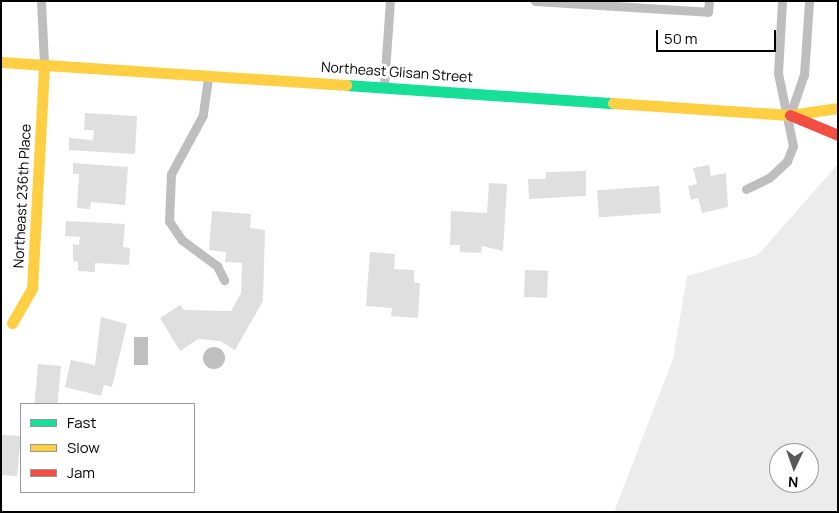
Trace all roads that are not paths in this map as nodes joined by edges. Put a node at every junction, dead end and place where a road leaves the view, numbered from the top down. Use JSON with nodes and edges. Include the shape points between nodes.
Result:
{"nodes":[{"id":1,"x":41,"y":1,"type":"edge"},
{"id":2,"x":390,"y":1,"type":"edge"},
{"id":3,"x":535,"y":1,"type":"edge"},
{"id":4,"x":709,"y":1,"type":"edge"},
{"id":5,"x":782,"y":1,"type":"edge"},
{"id":6,"x":809,"y":1,"type":"edge"},
{"id":7,"x":1,"y":62,"type":"edge"},
{"id":8,"x":44,"y":65,"type":"junction"},
{"id":9,"x":209,"y":75,"type":"junction"},
{"id":10,"x":384,"y":86,"type":"junction"},
{"id":11,"x":838,"y":108,"type":"edge"},
{"id":12,"x":790,"y":115,"type":"junction"},
{"id":13,"x":838,"y":135,"type":"edge"},
{"id":14,"x":746,"y":189,"type":"dead end"},
{"id":15,"x":224,"y":280,"type":"dead end"},
{"id":16,"x":12,"y":323,"type":"dead end"}],
"edges":[{"from":1,"to":8,"type":"lane"},
{"from":2,"to":10,"type":"lane"},
{"from":3,"to":4,"type":"lane","via":[[708,12]]},
{"from":5,"to":12,"type":"lane","via":[[778,73]]},
{"from":6,"to":12,"type":"lane","via":[[804,75]]},
{"from":7,"to":8,"type":"main road","name":"Northeast Glisan Street"},
{"from":8,"to":9,"type":"main road","name":"Northeast Glisan Street"},
{"from":8,"to":16,"type":"main road","name":"Northeast 236th Place","via":[[32,289]]},
{"from":9,"to":10,"type":"main road","name":"Northeast Glisan Street"},
{"from":9,"to":15,"type":"lane","via":[[203,114],[171,174],[169,221],[182,240],[216,266]]},
{"from":10,"to":12,"type":"main road","name":"Northeast Glisan Street"},
{"from":11,"to":12,"type":"main road","name":"Northeast Glisan Street"},
{"from":12,"to":13,"type":"main road","name":"Northeast Glisan Street"},
{"from":12,"to":14,"type":"lane","via":[[793,146],[787,161],[770,178]]}]}
